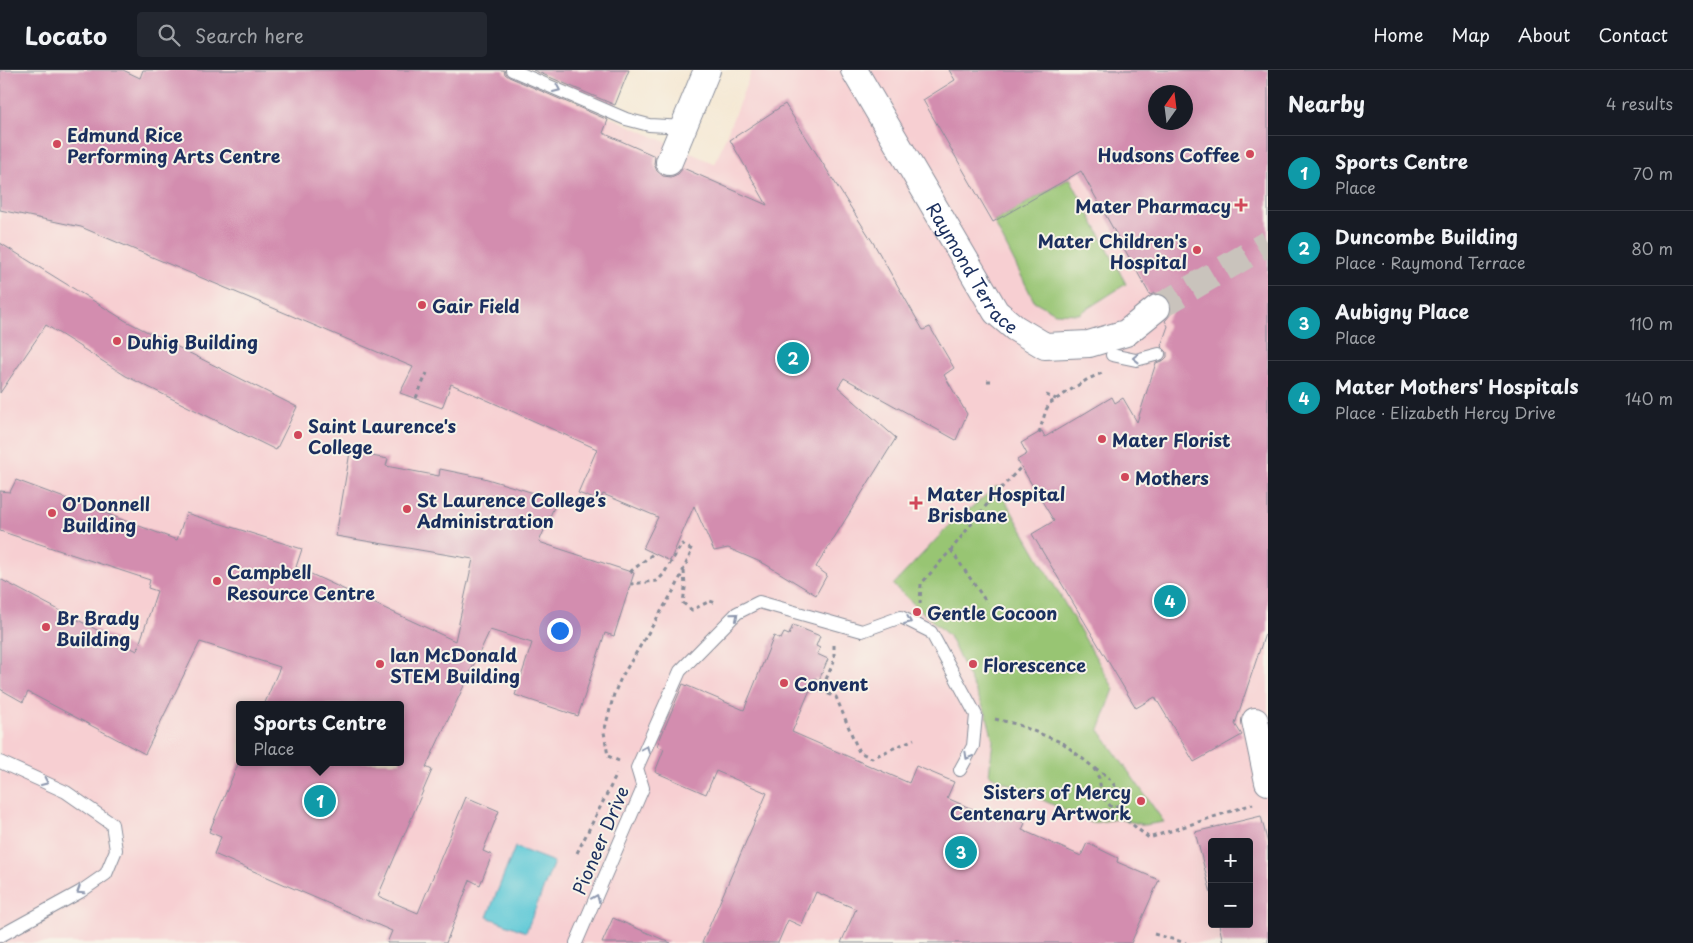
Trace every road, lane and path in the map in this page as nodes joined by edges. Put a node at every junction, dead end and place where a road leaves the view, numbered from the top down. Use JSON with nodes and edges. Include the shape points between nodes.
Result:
{"nodes":[{"id":1,"x":512,"y":70,"type":"edge"},
{"id":2,"x":707,"y":70,"type":"edge"},
{"id":3,"x":854,"y":70,"type":"edge"},
{"id":4,"x":685,"y":127,"type":"junction"},
{"id":5,"x":669,"y":162,"type":"dead end"},
{"id":6,"x":1158,"y":308,"type":"tunnel mouth"},
{"id":7,"x":1159,"y":354,"type":"dead end"},
{"id":8,"x":1112,"y":356,"type":"dead end"},
{"id":9,"x":427,"y":373,"type":"dead end"},
{"id":10,"x":1105,"y":373,"type":"dead end"},
{"id":11,"x":987,"y":381,"type":"dead end"},
{"id":12,"x":994,"y":381,"type":"dead end"},
{"id":13,"x":1046,"y":396,"type":"dead end"},
{"id":14,"x":416,"y":398,"type":"dead end"},
{"id":15,"x":1057,"y":399,"type":"junction"},
{"id":16,"x":1040,"y":432,"type":"dead end"},
{"id":17,"x":1021,"y":467,"type":"dead end"},
{"id":18,"x":988,"y":494,"type":"dead end"},
{"id":19,"x":992,"y":498,"type":"junction"},
{"id":20,"x":952,"y":550,"type":"junction"},
{"id":21,"x":654,"y":553,"type":"dead end"},
{"id":22,"x":684,"y":569,"type":"junction"},
{"id":23,"x":630,"y":572,"type":"dead end"},
{"id":24,"x":631,"y":584,"type":"dead end"},
{"id":25,"x":987,"y":603,"type":"dead end"},
{"id":26,"x":920,"y":605,"type":"dead end"},
{"id":27,"x":737,"y":613,"type":"junction"},
{"id":28,"x":834,"y":643,"type":"dead end"},
{"id":29,"x":976,"y":715,"type":"junction"},
{"id":30,"x":1255,"y":722,"type":"dead end"},
{"id":31,"x":914,"y":738,"type":"dead end"},
{"id":32,"x":608,"y":756,"type":"dead end"},
{"id":33,"x":0,"y":762,"type":"edge"},
{"id":34,"x":1093,"y":766,"type":"junction"},
{"id":35,"x":960,"y":770,"type":"dead end"},
{"id":36,"x":618,"y":771,"type":"dead end"},
{"id":37,"x":1263,"y":792,"type":"edge"},
{"id":38,"x":1112,"y":808,"type":"junction"},
{"id":39,"x":577,"y":854,"type":"dead end"},
{"id":40,"x":1154,"y":934,"type":"dead end"},
{"id":41,"x":0,"y":936,"type":"edge"},
{"id":42,"x":576,"y":943,"type":"edge"},
{"id":43,"x":1186,"y":943,"type":"edge"}],
"edges":[{"from":1,"to":4,"type":"lane","one_way":true,"via":[[626,119],[650,126]]},
{"from":2,"to":4,"type":"street"},
{"from":3,"to":6,"type":"street","name":"Raymond Terrace","via":[[996,312],[1015,328],[1045,346],[1089,344],[1126,332]]},
{"from":4,"to":5,"type":"street"},
{"from":7,"to":8,"type":"lane","one_way":true,"via":[[1136,360]]},
{"from":9,"to":14,"type":"path"},
{"from":10,"to":15,"type":"path","via":[[1088,379]]},
{"from":11,"to":12,"type":"path"},
{"from":13,"to":15,"type":"path"},
{"from":15,"to":16,"type":"path","via":[[1046,410]]},
{"from":17,"to":19,"type":"path"},
{"from":18,"to":19,"type":"path"},
{"from":19,"to":20,"type":"path"},
{"from":20,"to":25,"type":"path"},
{"from":20,"to":26,"type":"path","via":[[921,584]]},
{"from":21,"to":23,"type":"path"},
{"from":22,"to":24,"type":"path","via":[[692,550],[682,544],[657,581]]},
{"from":22,"to":27,"type":"path","via":[[683,603],[692,610],[710,601]]},
{"from":22,"to":32,"type":"path","via":[[614,694],[604,732]]},
{"from":27,"to":29,"type":"lane","name":"Pioneer Drive","one_way":true,"via":[[759,602],[862,631],[901,617],[931,632]]},
{"from":42,"to":27,"type":"lane","name":"Pioneer Drive","one_way":true,"via":[[643,788],[637,768],[680,671]]},
{"from":28,"to":31,"type":"path","via":[[834,661],[821,691],[836,697],[859,752],[872,758]]},
{"from":29,"to":34,"type":"path","via":[[1016,724],[1063,744]]},
{"from":29,"to":35,"type":"lane","one_way":true,"via":[[973,746]]},
{"from":30,"to":37,"type":"street"},
{"from":33,"to":41,"type":"lane","one_way":true,"via":[[66,792],[112,824],[116,850],[106,874]]},
{"from":34,"to":38,"type":"path","via":[[1102,796]]},
{"from":34,"to":38,"type":"path","via":[[1107,776],[1126,801]]},
{"from":36,"to":39,"type":"path"},
{"from":37,"to":38,"type":"path","via":[[1149,838]]},
{"from":40,"to":43,"type":"path"}]}
